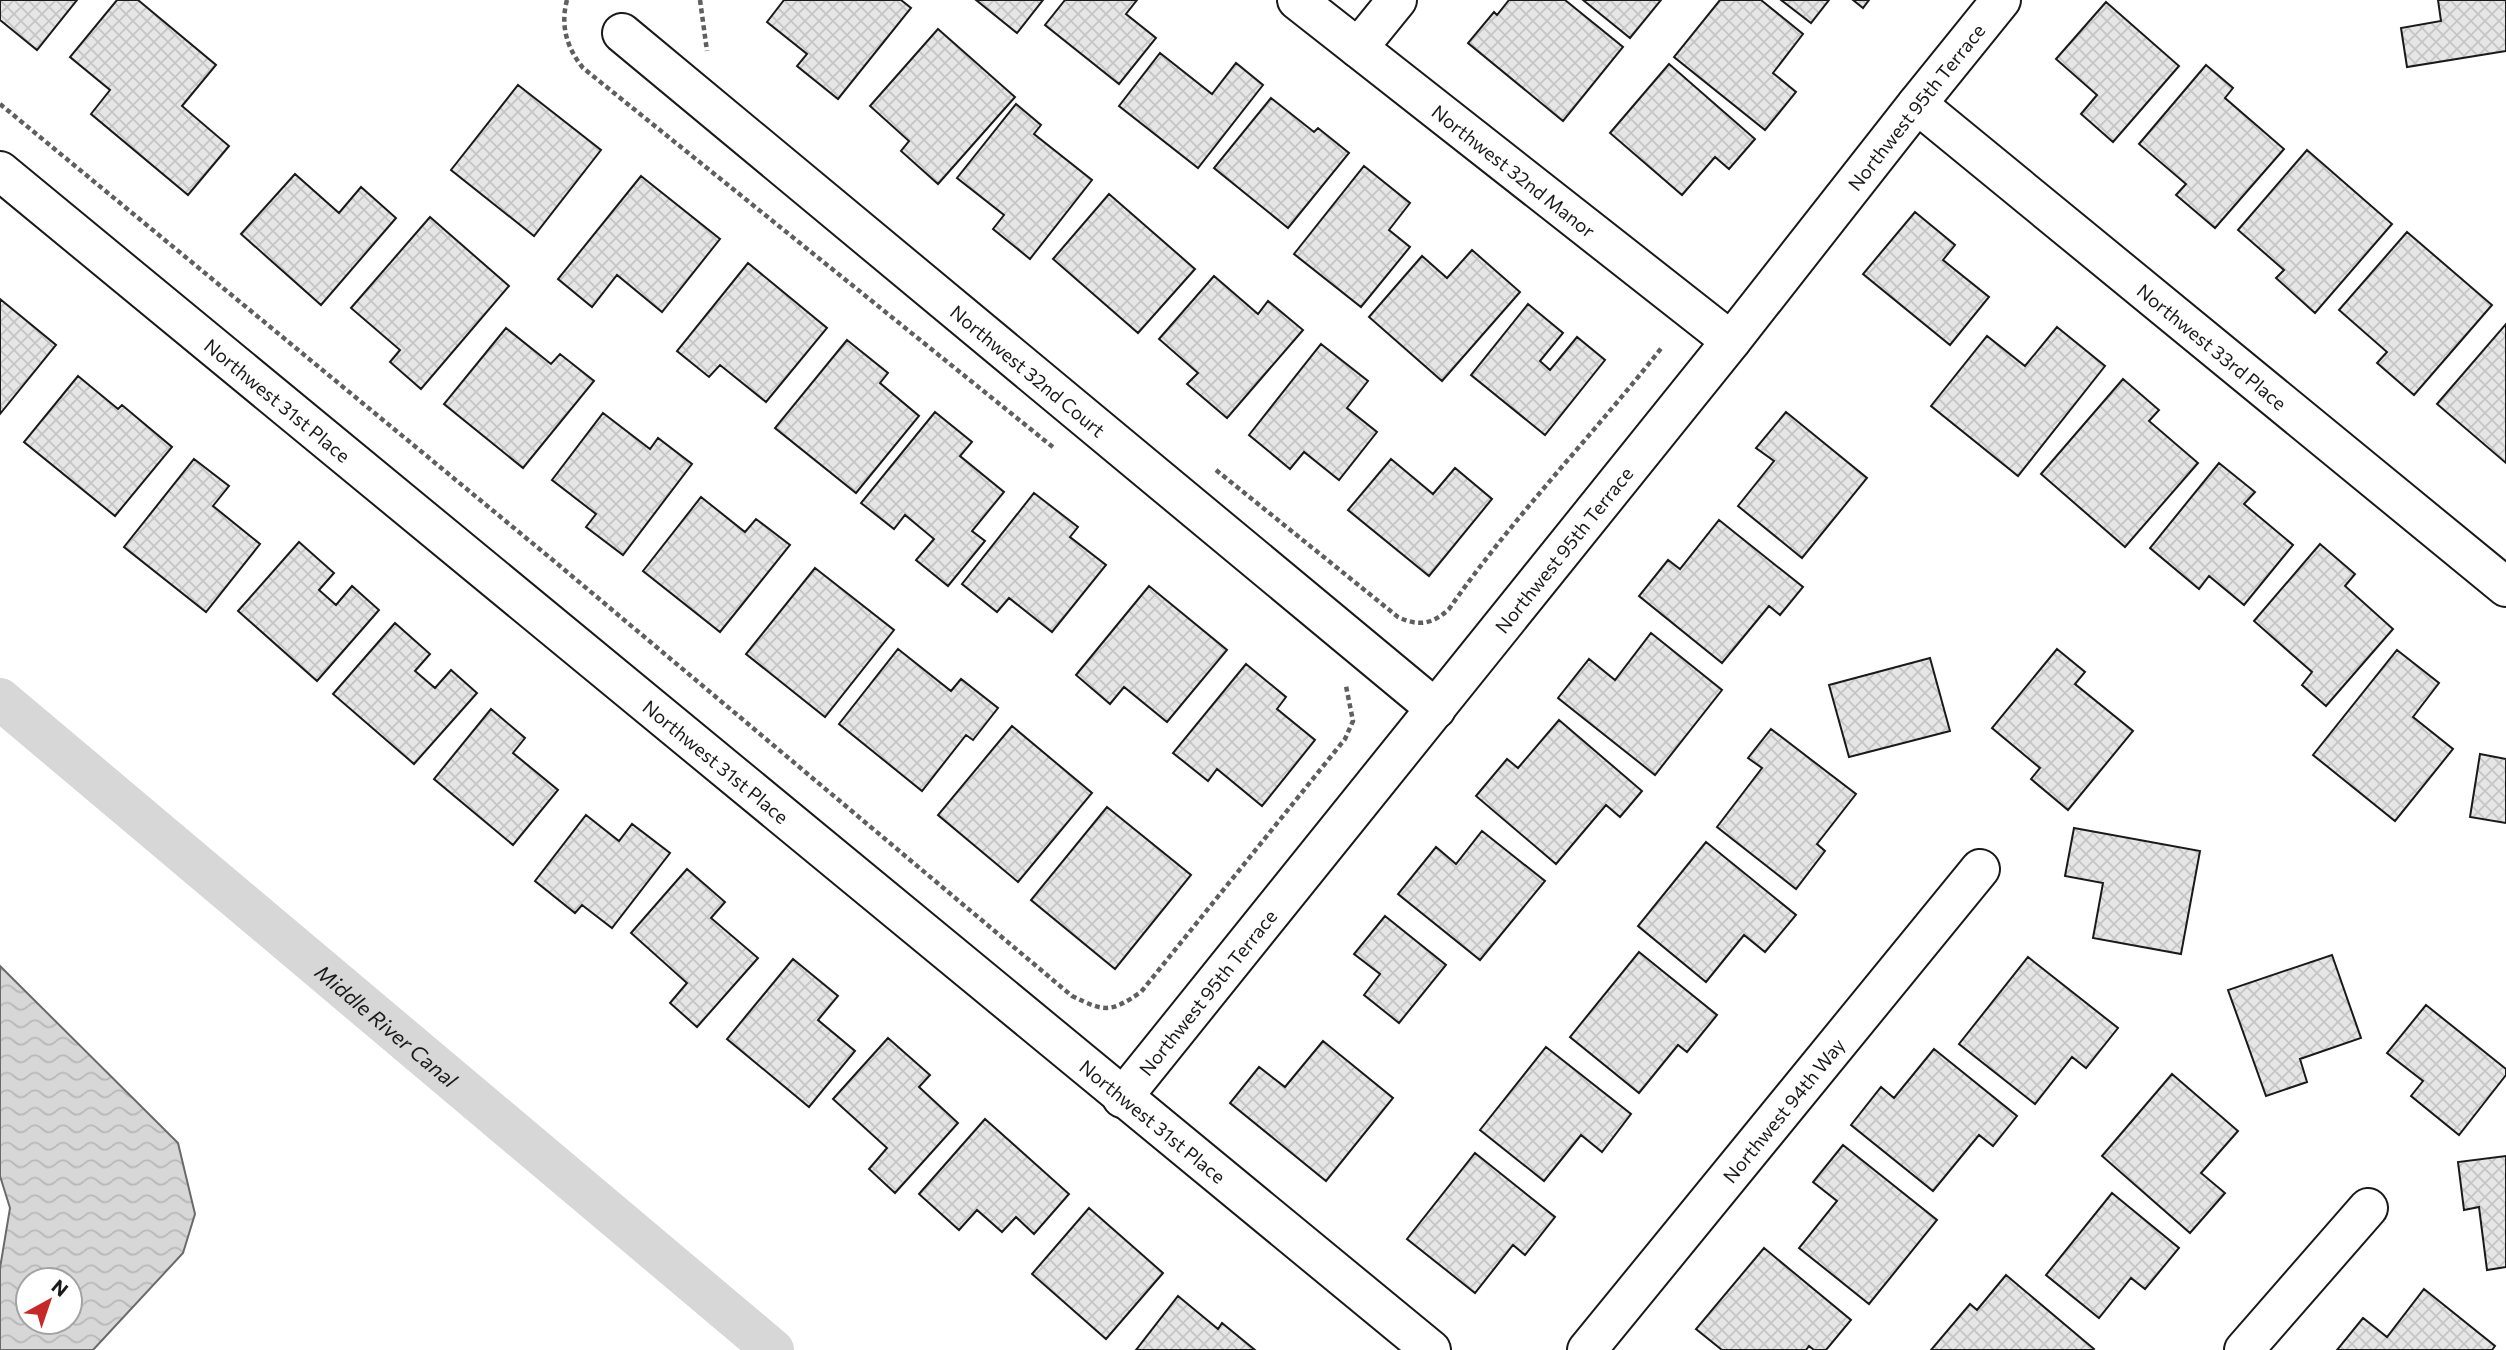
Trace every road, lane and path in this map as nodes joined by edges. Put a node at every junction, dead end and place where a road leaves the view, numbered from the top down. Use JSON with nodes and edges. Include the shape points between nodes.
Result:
{"nodes":[{"id":1,"x":567,"y":0,"type":"edge"},
{"id":2,"x":701,"y":0,"type":"edge"},
{"id":3,"x":1297,"y":0,"type":"edge"},
{"id":4,"x":1397,"y":0,"type":"edge"},
{"id":5,"x":2001,"y":0,"type":"edge"},
{"id":6,"x":622,"y":33,"type":"dead end"},
{"id":7,"x":1358,"y":48,"type":"junction"},
{"id":8,"x":713,"y":60,"type":"dead end"},
{"id":9,"x":0,"y":104,"type":"edge"},
{"id":10,"x":1917,"y":104,"type":"junction"},
{"id":11,"x":0,"y":171,"type":"edge"},
{"id":12,"x":1731,"y":341,"type":"junction"},
{"id":13,"x":1663,"y":346,"type":"dead end"},
{"id":14,"x":1056,"y":450,"type":"dead end"},
{"id":15,"x":1206,"y":462,"type":"dead end"},
{"id":16,"x":2506,"y":587,"type":"edge"},
{"id":17,"x":1345,"y":685,"type":"dead end"},
{"id":18,"x":1436,"y":709,"type":"junction"},
{"id":19,"x":1980,"y":869,"type":"dead end"},
{"id":20,"x":1122,"y":1098,"type":"junction"},
{"id":21,"x":2368,"y":1208,"type":"dead end"},
{"id":22,"x":1431,"y":1350,"type":"edge"},
{"id":23,"x":1587,"y":1350,"type":"edge"},
{"id":24,"x":2244,"y":1350,"type":"edge"}],
"edges":[{"from":1,"to":14,"type":"path","via":[[565,33],[571,53],[583,68]]},
{"from":2,"to":8,"type":"path"},
{"from":3,"to":7,"type":"street","name":"Northwest 32nd Manor"},
{"from":4,"to":7,"type":"street"},
{"from":5,"to":10,"type":"street","name":"Northwest 95th Terrace"},
{"from":6,"to":18,"type":"street","name":"Northwest 32nd Court"},
{"from":7,"to":12,"type":"street","name":"Northwest 32nd Manor"},
{"from":9,"to":17,"type":"path","via":[[1072,996],[1098,1008],[1121,1005],[1141,992],[1345,738],[1353,721]]},
{"from":10,"to":12,"type":"street","name":"Northwest 95th Terrace"},
{"from":10,"to":16,"type":"street","name":"Northwest 33rd Place"},
{"from":11,"to":20,"type":"street","name":"Northwest 31st Place"},
{"from":12,"to":18,"type":"street","name":"Northwest 95th Terrace"},
{"from":13,"to":15,"type":"path","via":[[1536,495],[1449,609],[1437,620],[1423,624],[1398,617]]},
{"from":18,"to":20,"type":"street","name":"Northwest 95th Terrace"},
{"from":19,"to":23,"type":"street","name":"Northwest 94th Way"},
{"from":20,"to":22,"type":"street","name":"Northwest 31st Place"},
{"from":21,"to":24,"type":"street"}]}
